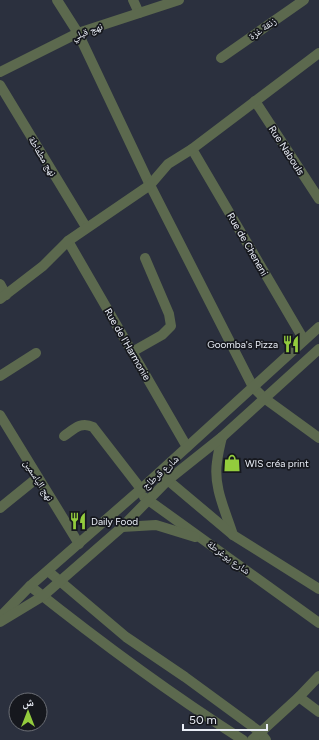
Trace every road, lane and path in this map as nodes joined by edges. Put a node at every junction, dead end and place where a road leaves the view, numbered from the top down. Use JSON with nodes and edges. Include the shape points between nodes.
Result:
{"nodes":[{"id":1,"x":57,"y":0,"type":"edge"},
{"id":2,"x":133,"y":0,"type":"edge"},
{"id":3,"x":179,"y":0,"type":"edge"},
{"id":4,"x":304,"y":0,"type":"edge"},
{"id":5,"x":139,"y":13,"type":"junction"},
{"id":6,"x":78,"y":33,"type":"junction"},
{"id":7,"x":319,"y":53,"type":"edge"},
{"id":8,"x":221,"y":58,"type":"dead end"},
{"id":9,"x":0,"y":72,"type":"edge"},
{"id":10,"x":0,"y":86,"type":"edge"},
{"id":11,"x":255,"y":101,"type":"junction"},
{"id":12,"x":192,"y":149,"type":"junction"},
{"id":13,"x":150,"y":185,"type":"junction"},
{"id":14,"x":319,"y":199,"type":"edge"},
{"id":15,"x":86,"y":227,"type":"junction"},
{"id":16,"x":68,"y":241,"type":"junction"},
{"id":17,"x":145,"y":258,"type":"dead end"},
{"id":18,"x":0,"y":284,"type":"edge"},
{"id":19,"x":3,"y":297,"type":"edge"},
{"id":20,"x":319,"y":327,"type":"edge"},
{"id":21,"x":304,"y":340,"type":"junction"},
{"id":22,"x":319,"y":349,"type":"edge"},
{"id":23,"x":132,"y":352,"type":"junction"},
{"id":24,"x":36,"y":353,"type":"dead end"},
{"id":25,"x":0,"y":376,"type":"edge"},
{"id":26,"x":253,"y":388,"type":"junction"},
{"id":27,"x":264,"y":398,"type":"junction"},
{"id":28,"x":0,"y":415,"type":"edge"},
{"id":29,"x":64,"y":436,"type":"dead end"},
{"id":30,"x":222,"y":437,"type":"junction"},
{"id":31,"x":319,"y":438,"type":"edge"},
{"id":32,"x":187,"y":447,"type":"junction"},
{"id":33,"x":159,"y":473,"type":"junction"},
{"id":34,"x":37,"y":478,"type":"junction"},
{"id":35,"x":168,"y":480,"type":"junction"},
{"id":36,"x":139,"y":490,"type":"junction"},
{"id":37,"x":148,"y":500,"type":"junction"},
{"id":38,"x":0,"y":508,"type":"edge"},
{"id":39,"x":122,"y":527,"type":"junction"},
{"id":40,"x":233,"y":535,"type":"junction"},
{"id":41,"x":208,"y":542,"type":"junction"},
{"id":42,"x":79,"y":544,"type":"junction"},
{"id":43,"x":48,"y":571,"type":"junction"},
{"id":44,"x":60,"y":581,"type":"junction"},
{"id":45,"x":30,"y":586,"type":"junction"},
{"id":46,"x":319,"y":589,"type":"edge"},
{"id":47,"x":43,"y":596,"type":"junction"},
{"id":48,"x":0,"y":616,"type":"edge"},
{"id":49,"x":0,"y":622,"type":"edge"},
{"id":50,"x":319,"y":623,"type":"edge"},
{"id":51,"x":319,"y":676,"type":"edge"},
{"id":52,"x":300,"y":697,"type":"junction"},
{"id":53,"x":319,"y":712,"type":"edge"},
{"id":54,"x":263,"y":736,"type":"edge"},
{"id":55,"x":244,"y":740,"type":"edge"},
{"id":56,"x":252,"y":740,"type":"edge"}],
"edges":[{"from":1,"to":6,"type":"street"},
{"from":2,"to":5,"type":"street"},
{"from":3,"to":5,"type":"street","name":"نهج قبلي"},
{"from":4,"to":8,"type":"street","name":"زنقة غزة"},
{"from":5,"to":6,"type":"street","name":"نهج قبلي"},
{"from":6,"to":9,"type":"street","name":"نهج قبلي"},
{"from":6,"to":13,"type":"street"},
{"from":7,"to":11,"type":"street"},
{"from":10,"to":15,"type":"street","name":"نهج مطماطة"},
{"from":11,"to":12,"type":"street"},
{"from":11,"to":14,"type":"street","name":"Rue Nabouls"},
{"from":12,"to":13,"type":"street","via":[[168,164]]},
{"from":12,"to":21,"type":"street","name":"Rue de Cheneni"},
{"from":13,"to":15,"type":"street"},
{"from":13,"to":26,"type":"street"},
{"from":15,"to":16,"type":"street"},
{"from":16,"to":19,"type":"street","via":[[43,266]]},
{"from":16,"to":23,"type":"street","name":"Rue de l'Harmonie"},
{"from":17,"to":23,"type":"street","via":[[172,326],[162,335]]},
{"from":18,"to":19,"type":"street"},
{"from":20,"to":21,"type":"street","name":"شارع قرطاج"},
{"from":21,"to":26,"type":"street","name":"شارع قرطاج"},
{"from":22,"to":27,"type":"street","name":"شارع قرطاج"},
{"from":23,"to":32,"type":"street","name":"Rue de l'Harmonie"},
{"from":24,"to":25,"type":"street"},
{"from":26,"to":27,"type":"street"},
{"from":26,"to":32,"type":"street","name":"شارع قرطاج"},
{"from":27,"to":30,"type":"street","name":"شارع قرطاج"},
{"from":27,"to":31,"type":"street"},
{"from":28,"to":34,"type":"street","name":"نهج الياسمين"},
{"from":29,"to":36,"type":"street","name":"شارع يوغرطة","via":[[80,425],[87,424],[93,427]]},
{"from":30,"to":35,"type":"street","name":"شارع قرطاج"},
{"from":30,"to":40,"type":"street","via":[[216,473],[222,503]]},
{"from":32,"to":33,"type":"street","name":"شارع قرطاج"},
{"from":33,"to":35,"type":"street","name":"شارع يوغرطة"},
{"from":33,"to":36,"type":"street","name":"شارع قرطاج"},
{"from":34,"to":38,"type":"street"},
{"from":34,"to":42,"type":"street","name":"نهج الياسمين"},
{"from":35,"to":37,"type":"street","name":"شارع قرطاج"},
{"from":35,"to":40,"type":"street","name":"شارع يوغرطة"},
{"from":36,"to":37,"type":"street","name":"شارع يوغرطة"},
{"from":36,"to":42,"type":"street","name":"شارع قرطاج"},
{"from":37,"to":39,"type":"street","name":"شارع قرطاج"},
{"from":37,"to":41,"type":"street","name":"شارع يوغرطة"},
{"from":39,"to":41,"type":"street","via":[[156,525]]},
{"from":39,"to":44,"type":"street","name":"شارع قرطاج"},
{"from":40,"to":46,"type":"street","name":"شارع يوغرطة"},
{"from":41,"to":50,"type":"street","name":"شارع يوغرطة"},
{"from":42,"to":43,"type":"street","name":"شارع قرطاج"},
{"from":43,"to":44,"type":"street"},
{"from":43,"to":45,"type":"street","name":"شارع قرطاج"},
{"from":44,"to":47,"type":"street","name":"شارع قرطاج"},
{"from":44,"to":54,"type":"street","via":[[126,637],[185,677]]},
{"from":45,"to":47,"type":"street"},
{"from":45,"to":48,"type":"street","name":"شارع قرطاج"},
{"from":47,"to":49,"type":"street","name":"شارع قرطاج"},
{"from":47,"to":55,"type":"street","via":[[113,651]]},
{"from":51,"to":52,"type":"street"},
{"from":52,"to":53,"type":"street"},
{"from":52,"to":54,"type":"street"},
{"from":54,"to":56,"type":"street"}]}
